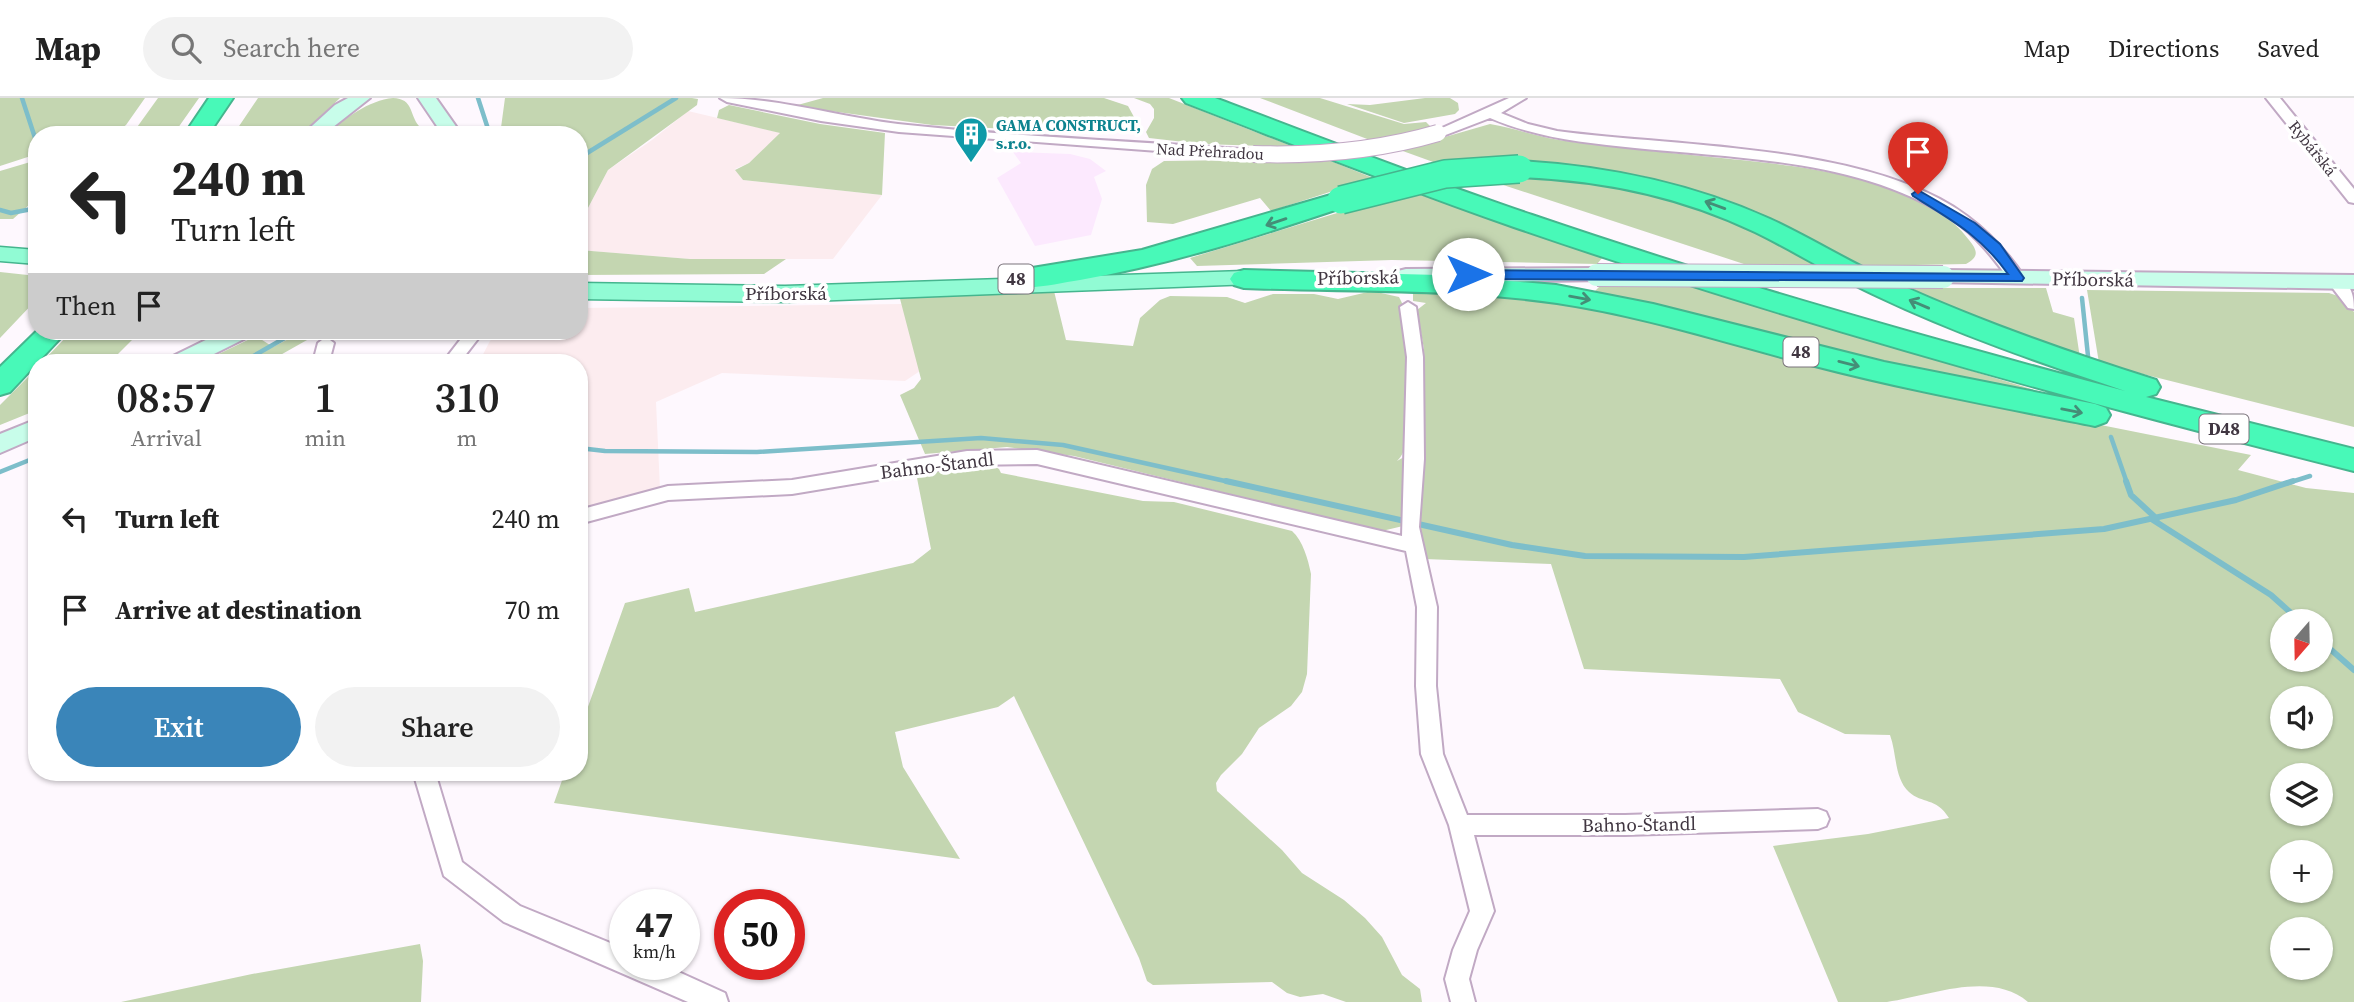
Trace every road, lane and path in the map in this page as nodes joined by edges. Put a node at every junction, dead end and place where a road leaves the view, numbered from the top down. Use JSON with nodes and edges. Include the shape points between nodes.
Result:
{"nodes":[{"id":1,"x":221,"y":98,"type":"edge"},
{"id":2,"x":243,"y":98,"type":"edge"},
{"id":3,"x":361,"y":98,"type":"edge"},
{"id":4,"x":427,"y":98,"type":"edge"},
{"id":5,"x":727,"y":98,"type":"edge"},
{"id":6,"x":1194,"y":98,"type":"edge"},
{"id":7,"x":1232,"y":98,"type":"edge"},
{"id":8,"x":1519,"y":98,"type":"edge"},
{"id":9,"x":2273,"y":98,"type":"edge"},
{"id":10,"x":1489,"y":113,"type":"junction"},
{"id":11,"x":202,"y":126,"type":"edge"},
{"id":12,"x":225,"y":126,"type":"edge"},
{"id":13,"x":322,"y":126,"type":"edge"},
{"id":14,"x":447,"y":126,"type":"edge"},
{"id":15,"x":2354,"y":199,"type":"edge"},
{"id":16,"x":0,"y":254,"type":"edge"},
{"id":17,"x":28,"y":256,"type":"edge"},
{"id":18,"x":0,"y":264,"type":"edge"},
{"id":19,"x":28,"y":266,"type":"edge"},
{"id":20,"x":2017,"y":278,"type":"junction"},
{"id":21,"x":1020,"y":279,"type":"junction"},
{"id":22,"x":1244,"y":279,"type":"junction"},
{"id":23,"x":588,"y":282,"type":"edge"},
{"id":24,"x":2345,"y":282,"type":"edge"},
{"id":25,"x":588,"y":292,"type":"edge"},
{"id":26,"x":2354,"y":304,"type":"edge"},
{"id":27,"x":1408,"y":307,"type":"dead end"},
{"id":28,"x":28,"y":327,"type":"edge"},
{"id":29,"x":44,"y":340,"type":"edge"},
{"id":30,"x":224,"y":340,"type":"edge"},
{"id":31,"x":469,"y":340,"type":"edge"},
{"id":32,"x":326,"y":344,"type":"dead end"},
{"id":33,"x":30,"y":354,"type":"edge"},
{"id":34,"x":196,"y":354,"type":"edge"},
{"id":35,"x":323,"y":354,"type":"edge"},
{"id":36,"x":457,"y":354,"type":"edge"},
{"id":37,"x":0,"y":356,"type":"edge"},
{"id":38,"x":28,"y":356,"type":"edge"},
{"id":39,"x":0,"y":385,"type":"edge"},
{"id":40,"x":2286,"y":427,"type":"junction"},
{"id":41,"x":28,"y":431,"type":"edge"},
{"id":42,"x":2354,"y":443,"type":"edge"},
{"id":43,"x":0,"y":444,"type":"edge"},
{"id":44,"x":2354,"y":463,"type":"edge"},
{"id":45,"x":588,"y":515,"type":"edge"},
{"id":46,"x":1411,"y":530,"type":"junction"},
{"id":47,"x":427,"y":781,"type":"edge"},
{"id":48,"x":1818,"y":819,"type":"dead end"},
{"id":49,"x":1460,"y":825,"type":"junction"},
{"id":50,"x":609,"y":954,"type":"edge"},
{"id":51,"x":667,"y":980,"type":"edge"},
{"id":52,"x":716,"y":1002,"type":"edge"},
{"id":53,"x":1463,"y":1002,"type":"edge"}],
"edges":[{"from":1,"to":11,"type":"highway"},
{"from":2,"to":12,"type":"highway"},
{"from":3,"to":13,"type":"main road"},
{"from":4,"to":14,"type":"main road"},
{"from":5,"to":10,"type":"street","name":"Nad Přehradou","bridge":true,"via":[[899,128],[1253,154],[1353,152],[1438,133]]},
{"from":6,"to":44,"type":"highway","number":"D48","via":[[1415,183],[1654,264],[2083,392]]},
{"from":7,"to":40,"type":"highway","number":"D48","via":[[1533,208],[1736,272],[1935,333]]},
{"from":8,"to":10,"type":"street","name":"Nad Přehradou"},
{"from":9,"to":15,"type":"street","name":"Rybářská"},
{"from":10,"to":20,"type":"street","via":[[1557,135],[1806,162],[1872,176],[1946,208],[1995,247]]},
{"from":16,"to":17,"type":"main road"},
{"from":18,"to":19,"type":"main road"},
{"from":20,"to":22,"type":"main road","name":"Příborská","bridge":true,"via":[[1597,275]]},
{"from":20,"to":24,"type":"main road","name":"Příborská"},
{"from":21,"to":22,"type":"main road","name":"Příborská","number":"48"},
{"from":21,"to":23,"type":"main road","name":"Příborská","number":"48"},
{"from":40,"to":21,"type":"highway","one_way":true,"bridge":true,"via":[[2117,377],[1956,320],[1744,217],[1695,198],[1606,176],[1518,169],[1445,174],[1138,261]]},
{"from":22,"to":25,"type":"main road","name":"Příborská","number":"48","via":[[811,293]]},
{"from":22,"to":44,"type":"highway","number":"48","one_way":true,"via":[[1435,283],[1558,294],[1894,375]]},
{"from":24,"to":26,"type":"street"},
{"from":27,"to":46,"type":"street","via":[[1415,357]]},
{"from":28,"to":37,"type":"highway"},
{"from":29,"to":33,"type":"highway"},
{"from":30,"to":34,"type":"main road"},
{"from":31,"to":36,"type":"street"},
{"from":32,"to":35,"type":"street"},
{"from":38,"to":39,"type":"highway"},
{"from":40,"to":42,"type":"highway","number":"D48"},
{"from":41,"to":43,"type":"main road"},
{"from":45,"to":46,"type":"street","name":"Bahno-Štandl","via":[[667,493],[792,487],[967,458],[1038,457]]},
{"from":46,"to":49,"type":"street","via":[[1427,607],[1426,686],[1432,754]]},
{"from":47,"to":50,"type":"street","via":[[452,868],[512,914]]},
{"from":48,"to":49,"type":"street","name":"Bahno-Štandl"},
{"from":49,"to":53,"type":"street","via":[[1482,911],[1457,979]]},
{"from":51,"to":52,"type":"street"}]}
